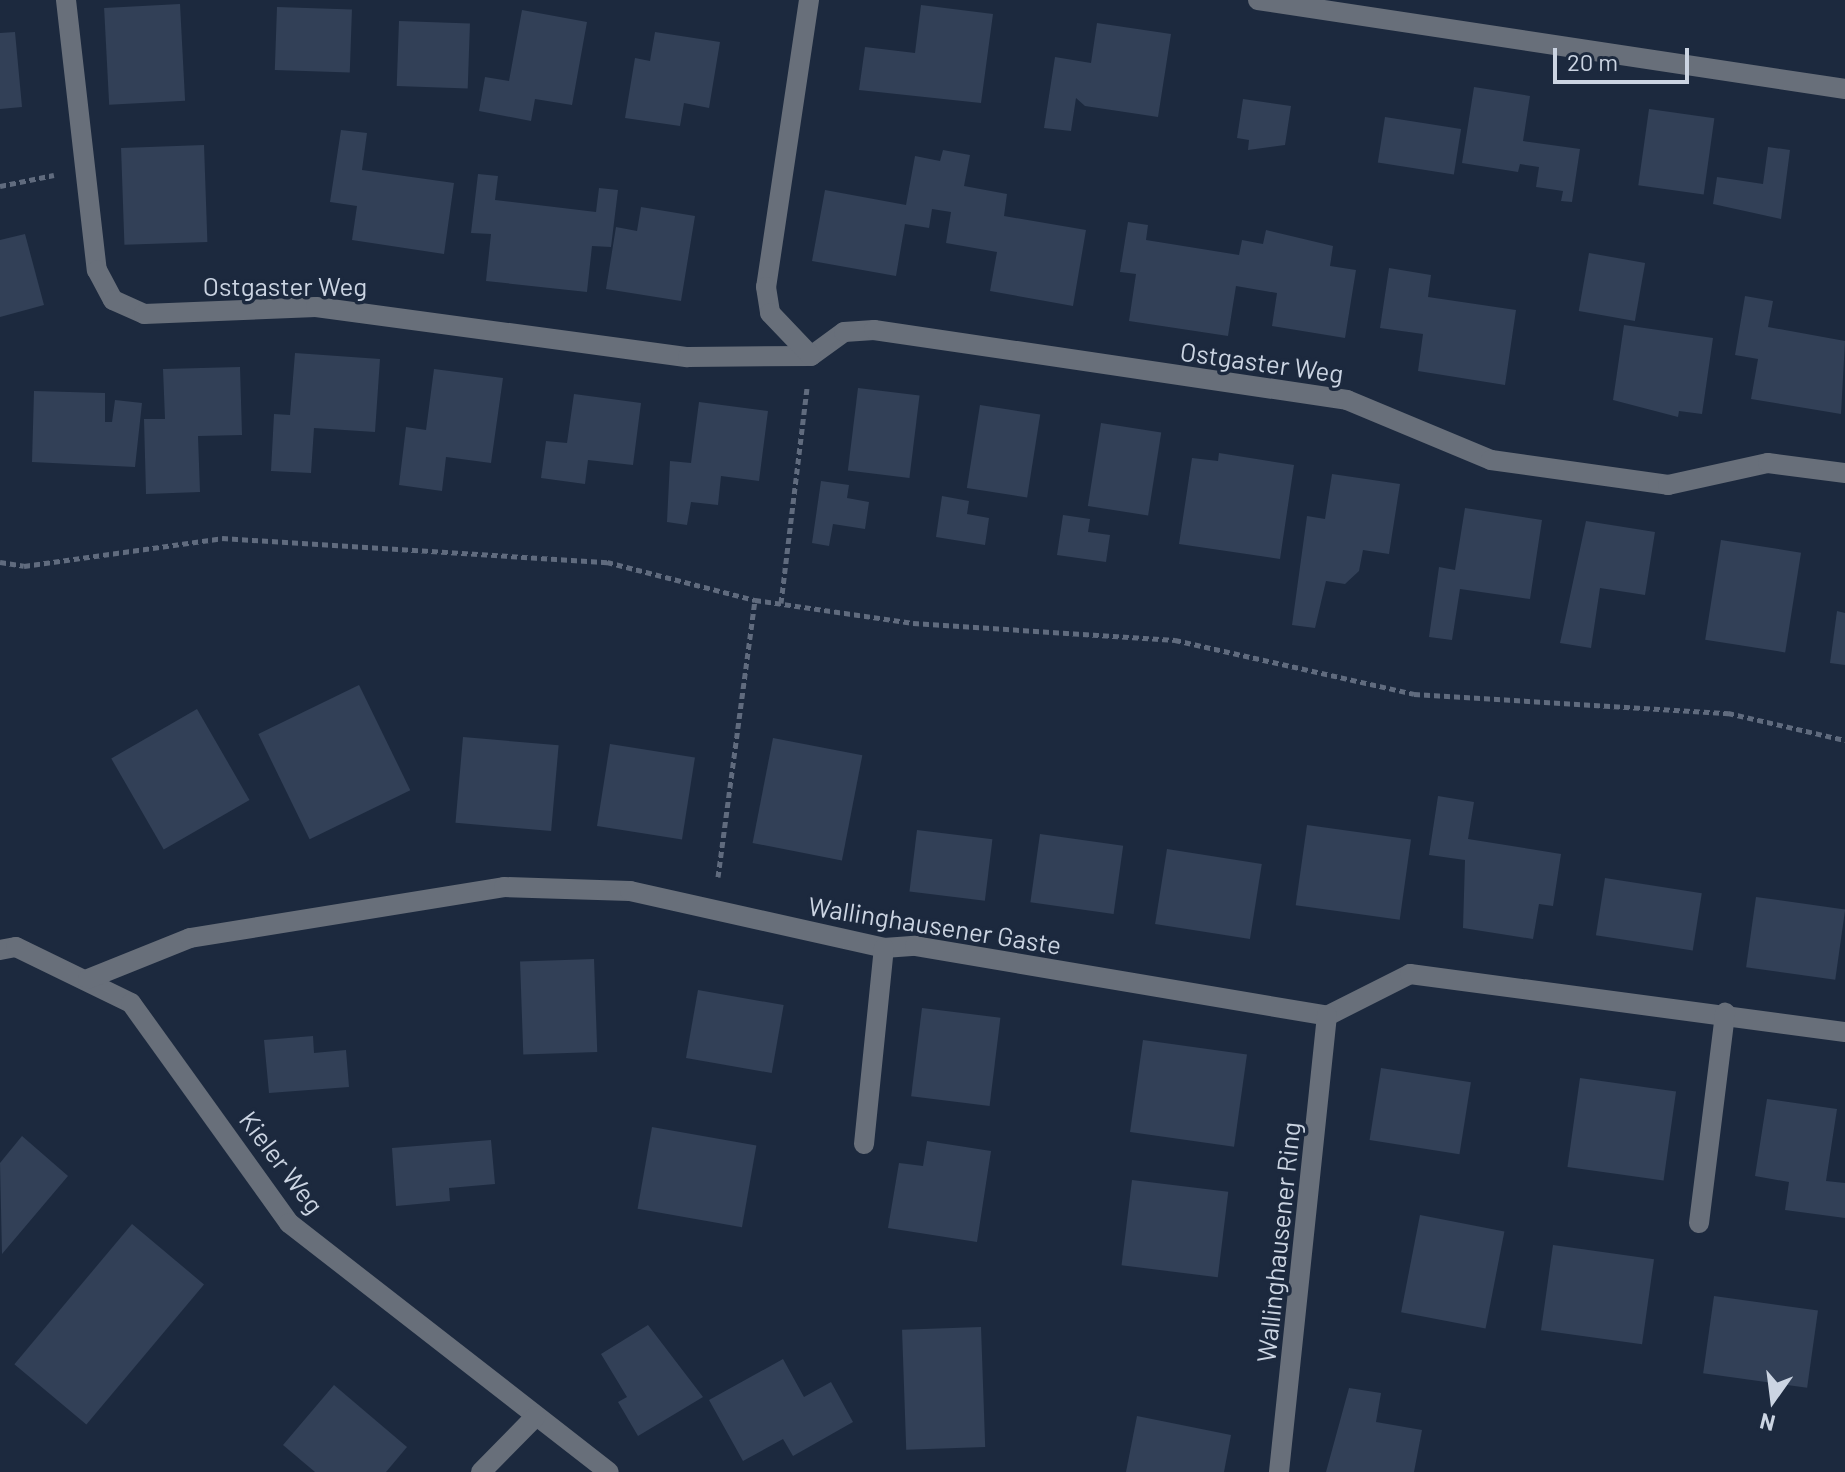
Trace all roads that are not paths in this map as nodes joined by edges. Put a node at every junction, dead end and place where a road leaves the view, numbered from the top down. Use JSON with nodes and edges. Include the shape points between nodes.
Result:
{"nodes":[{"id":1,"x":66,"y":0,"type":"edge"},
{"id":2,"x":809,"y":0,"type":"edge"},
{"id":3,"x":1258,"y":0,"type":"edge"},
{"id":4,"x":1845,"y":89,"type":"edge"},
{"id":5,"x":811,"y":356,"type":"junction"},
{"id":6,"x":1845,"y":473,"type":"edge"},
{"id":7,"x":884,"y":948,"type":"junction"},
{"id":8,"x":0,"y":950,"type":"edge"},
{"id":9,"x":88,"y":979,"type":"junction"},
{"id":10,"x":1725,"y":1013,"type":"junction"},
{"id":11,"x":1327,"y":1016,"type":"junction"},
{"id":12,"x":1845,"y":1032,"type":"edge"},
{"id":13,"x":864,"y":1144,"type":"dead end"},
{"id":14,"x":1699,"y":1223,"type":"dead end"},
{"id":15,"x":536,"y":1416,"type":"junction"},
{"id":16,"x":481,"y":1472,"type":"edge"},
{"id":17,"x":609,"y":1472,"type":"edge"},
{"id":18,"x":1279,"y":1472,"type":"edge"}],
"edges":[{"from":1,"to":5,"type":"street","name":"Ostgaster Weg","via":[[97,270],[113,300],[144,314],[316,307],[688,357]]},
{"from":2,"to":5,"type":"street","via":[[766,287],[770,313]]},
{"from":3,"to":4,"type":"street"},
{"from":5,"to":6,"type":"street","name":"Ostgaster Weg","via":[[844,332],[874,330],[1347,400],[1506,462],[1668,485],[1768,463]]},
{"from":7,"to":9,"type":"street","name":"Wallinghausener Gaste","via":[[630,891],[504,887],[190,938]]},
{"from":7,"to":11,"type":"street","name":"Wallinghausener Gaste","via":[[915,946]]},
{"from":7,"to":13,"type":"street"},
{"from":8,"to":9,"type":"street","name":"Kieler Weg","via":[[16,947]]},
{"from":9,"to":15,"type":"street","name":"Kieler Weg","via":[[131,1003],[289,1223]]},
{"from":10,"to":11,"type":"street","via":[[1410,974]]},
{"from":10,"to":12,"type":"street"},
{"from":10,"to":14,"type":"street"},
{"from":11,"to":18,"type":"street","name":"Wallinghausener Ring"},
{"from":15,"to":16,"type":"street"},
{"from":15,"to":17,"type":"street","name":"Kieler Weg"}]}
